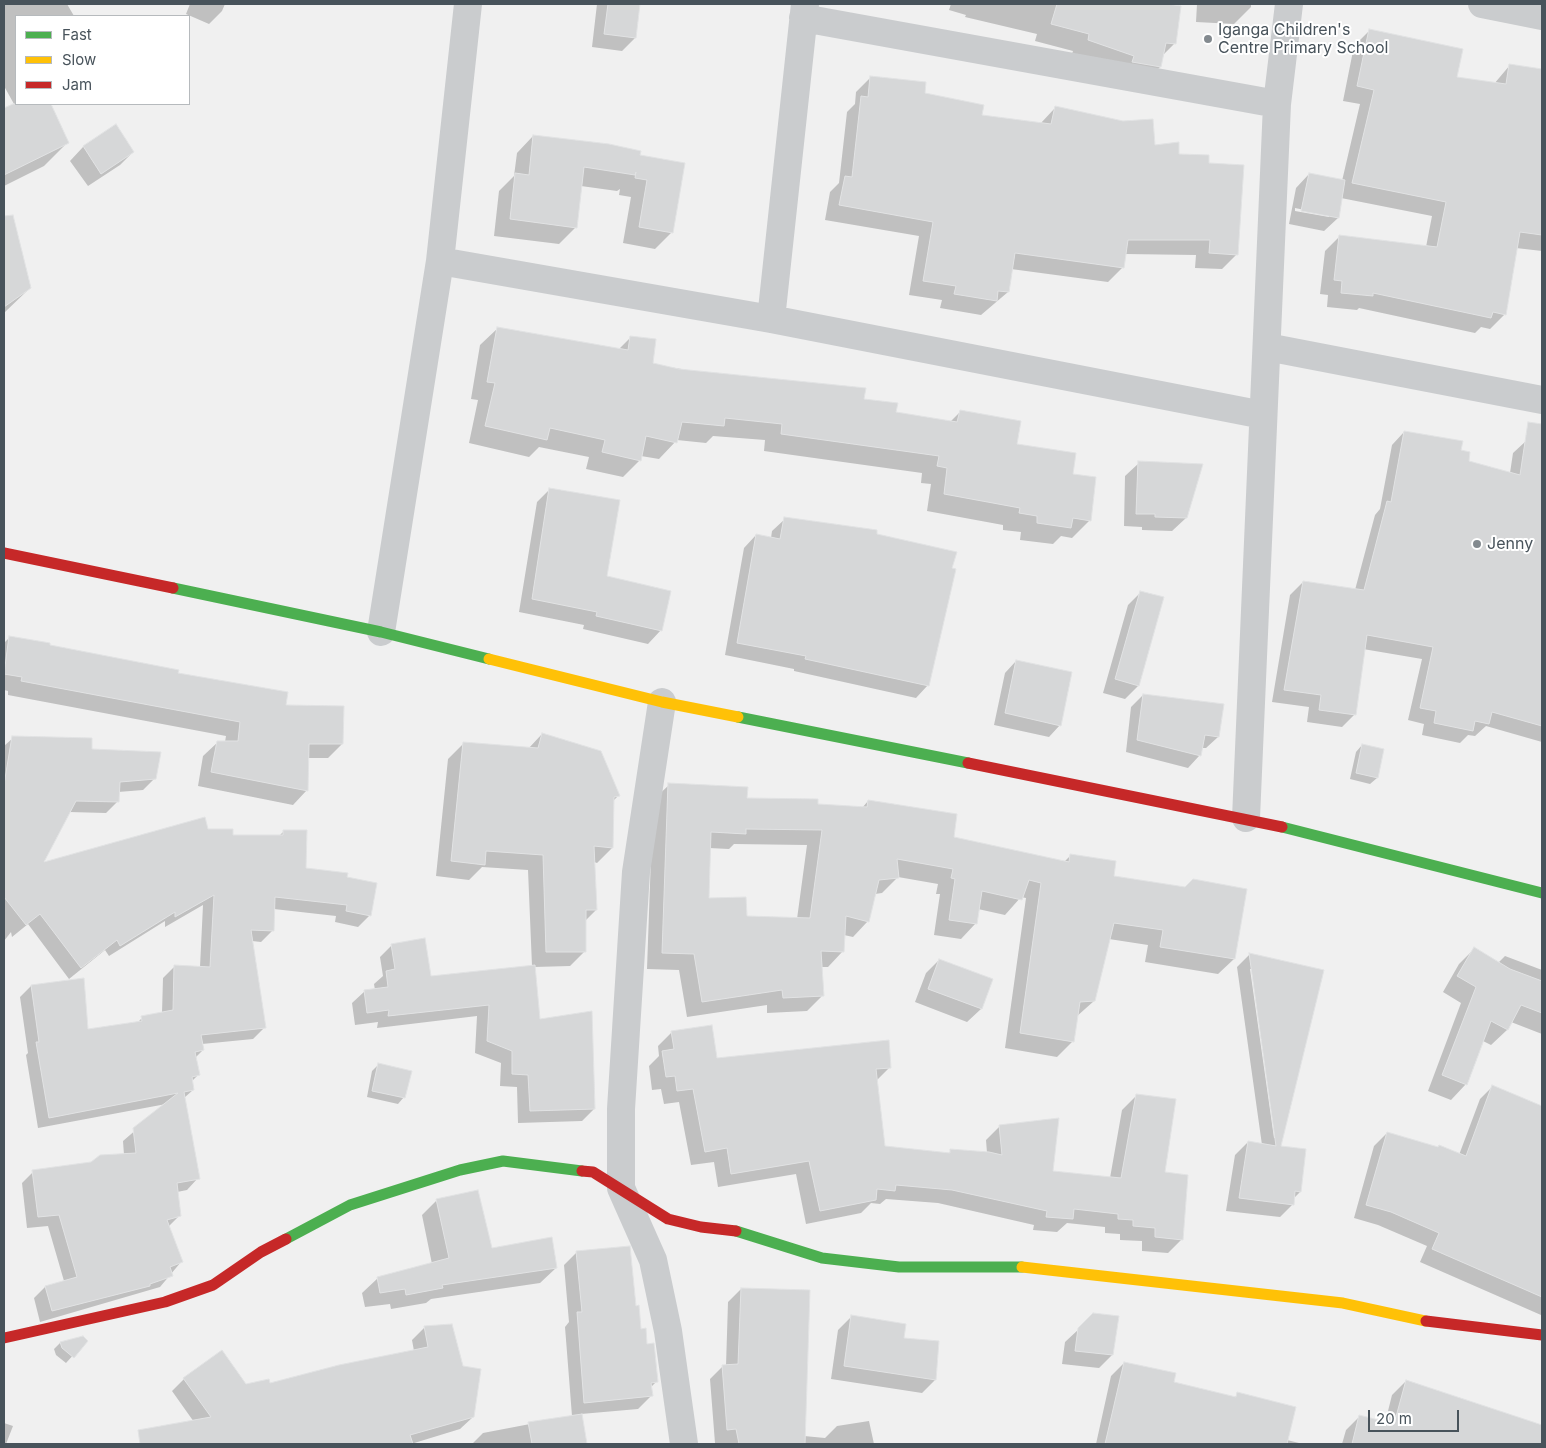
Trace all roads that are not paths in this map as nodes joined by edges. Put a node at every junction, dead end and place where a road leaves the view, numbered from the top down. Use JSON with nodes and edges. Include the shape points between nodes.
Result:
{"nodes":[{"id":1,"x":468,"y":4,"type":"edge"},
{"id":2,"x":1289,"y":4,"type":"edge"},
{"id":3,"x":1482,"y":4,"type":"edge"},
{"id":4,"x":804,"y":11,"type":"edge"},
{"id":5,"x":1542,"y":16,"type":"edge"},
{"id":6,"x":1277,"y":104,"type":"junction"},
{"id":7,"x":440,"y":261,"type":"junction"},
{"id":8,"x":771,"y":319,"type":"junction"},
{"id":9,"x":1267,"y":347,"type":"junction"},
{"id":10,"x":1542,"y":400,"type":"edge"},
{"id":11,"x":1264,"y":415,"type":"junction"},
{"id":12,"x":4,"y":553,"type":"edge"},
{"id":13,"x":381,"y":632,"type":"junction"},
{"id":14,"x":662,"y":702,"type":"junction"},
{"id":15,"x":1246,"y":818,"type":"junction"},
{"id":16,"x":1542,"y":893,"type":"edge"},
{"id":17,"x":621,"y":1188,"type":"junction"},
{"id":18,"x":1542,"y":1335,"type":"edge"},
{"id":19,"x":4,"y":1338,"type":"edge"},
{"id":20,"x":684,"y":1444,"type":"edge"}],
"edges":[{"from":1,"to":7,"type":"street"},
{"from":2,"to":6,"type":"street"},
{"from":3,"to":5,"type":"street"},
{"from":4,"to":6,"type":"street"},
{"from":4,"to":8,"type":"street"},
{"from":6,"to":9,"type":"street"},
{"from":7,"to":8,"type":"street"},
{"from":7,"to":13,"type":"street"},
{"from":8,"to":11,"type":"street"},
{"from":9,"to":10,"type":"street"},
{"from":9,"to":11,"type":"street"},
{"from":11,"to":15,"type":"street"},
{"from":12,"to":13,"type":"street"},
{"from":13,"to":14,"type":"street"},
{"from":14,"to":15,"type":"street"},
{"from":14,"to":17,"type":"street","via":[[636,872],[621,1109]]},
{"from":15,"to":16,"type":"street"},
{"from":17,"to":18,"type":"street","via":[[668,1219],[743,1232],[822,1258],[899,1267],[1037,1267],[1343,1303],[1433,1323]]},
{"from":17,"to":19,"type":"street","via":[[594,1172],[503,1161],[460,1170],[350,1204],[261,1252],[214,1285],[165,1302]]},
{"from":17,"to":20,"type":"street","via":[[653,1260],[668,1330]]}]}
